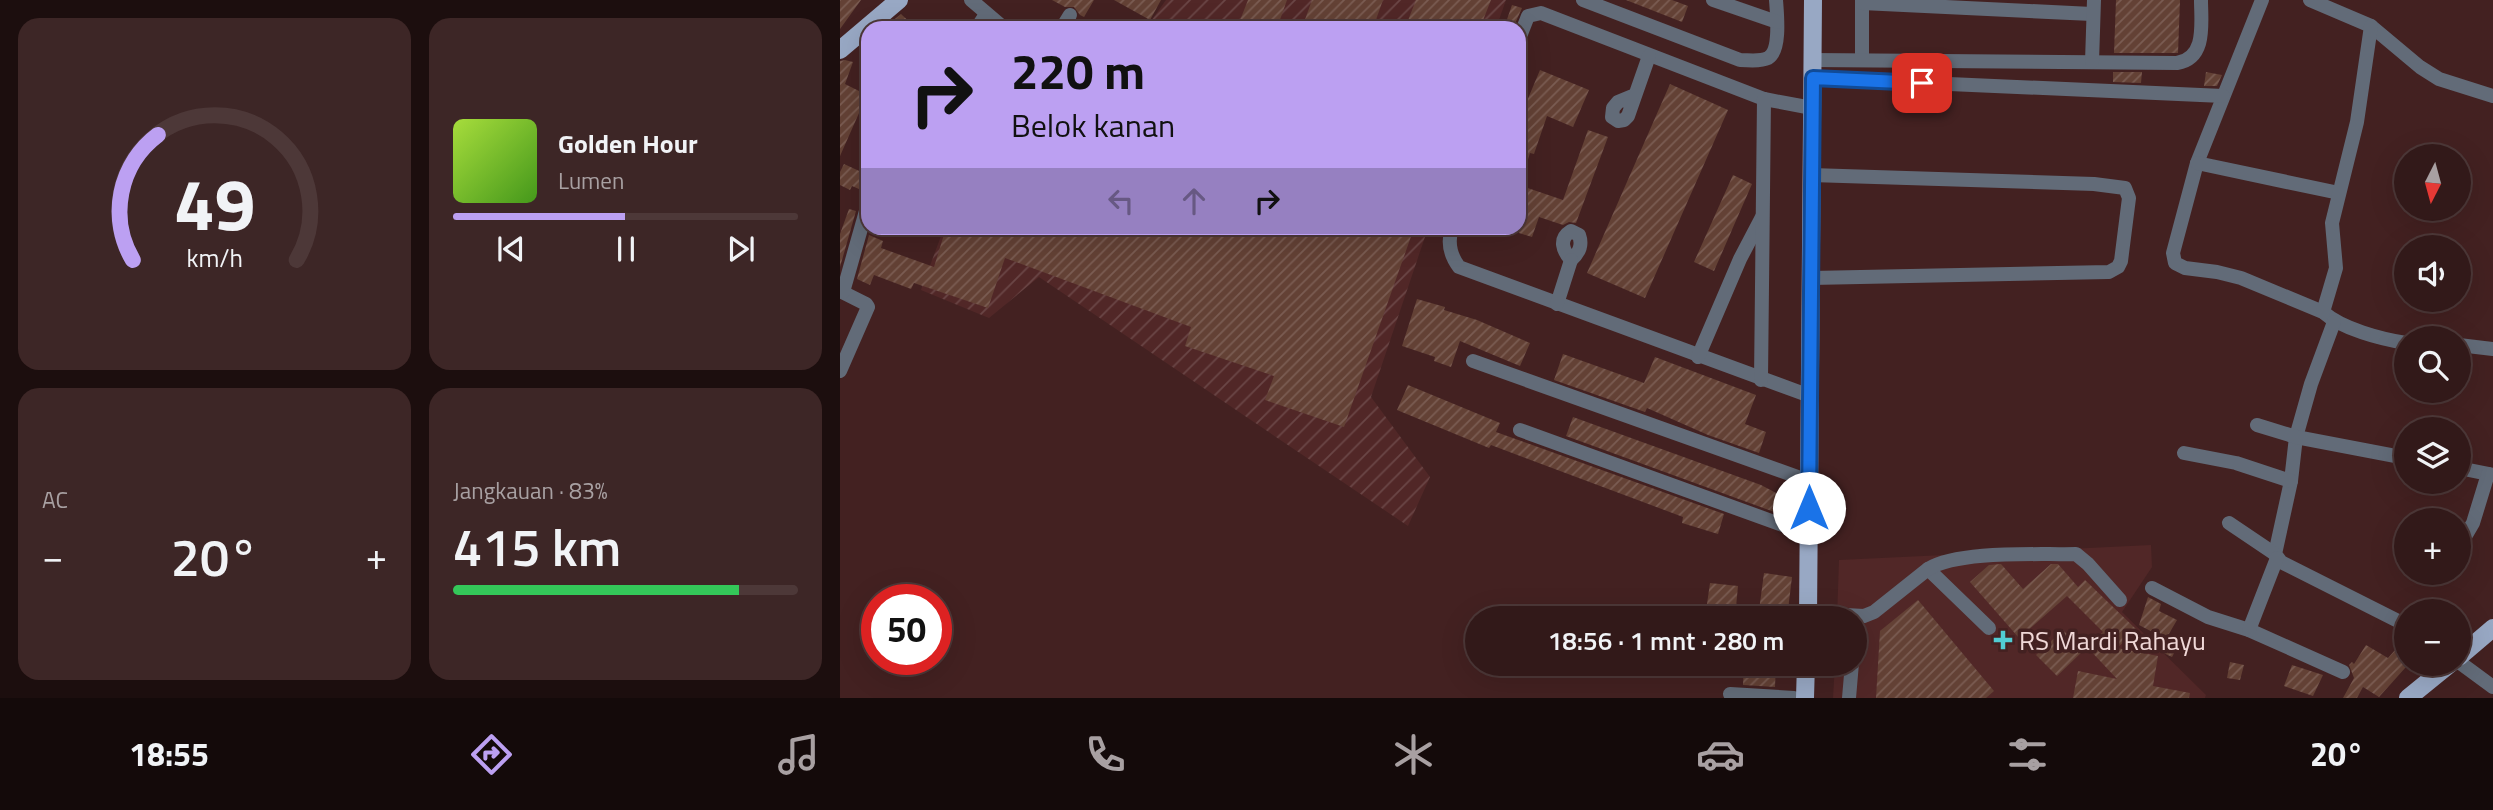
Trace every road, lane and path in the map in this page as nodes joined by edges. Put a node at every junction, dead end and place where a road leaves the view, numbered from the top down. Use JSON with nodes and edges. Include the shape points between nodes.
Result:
{"nodes":[{"id":1,"x":899,"y":0,"type":"edge"},
{"id":2,"x":971,"y":0,"type":"edge"},
{"id":3,"x":1583,"y":0,"type":"edge"},
{"id":4,"x":1713,"y":0,"type":"edge"},
{"id":5,"x":1776,"y":0,"type":"edge"},
{"id":6,"x":1813,"y":0,"type":"edge"},
{"id":7,"x":2201,"y":0,"type":"edge"},
{"id":8,"x":2262,"y":0,"type":"edge"},
{"id":9,"x":2310,"y":0,"type":"edge"},
{"id":10,"x":1862,"y":2,"type":"edge"},
{"id":11,"x":2093,"y":7,"type":"edge"},
{"id":12,"x":986,"y":14,"type":"junction"},
{"id":13,"x":874,"y":21,"type":"edge"},
{"id":14,"x":982,"y":21,"type":"edge"},
{"id":15,"x":995,"y":21,"type":"edge"},
{"id":16,"x":1526,"y":21,"type":"edge"},
{"id":17,"x":1777,"y":22,"type":"junction"},
{"id":18,"x":2371,"y":26,"type":"junction"},
{"id":19,"x":861,"y":32,"type":"edge"},
{"id":20,"x":840,"y":50,"type":"edge"},
{"id":21,"x":1649,"y":57,"type":"junction"},
{"id":22,"x":1812,"y":60,"type":"junction"},
{"id":23,"x":1862,"y":60,"type":"junction"},
{"id":24,"x":2092,"y":62,"type":"junction"},
{"id":25,"x":1813,"y":78,"type":"junction"},
{"id":26,"x":1635,"y":95,"type":"dead end"},
{"id":27,"x":2223,"y":96,"type":"junction"},
{"id":28,"x":2493,"y":96,"type":"edge"},
{"id":29,"x":1764,"y":99,"type":"junction"},
{"id":30,"x":1812,"y":108,"type":"junction"},
{"id":31,"x":2197,"y":163,"type":"junction"},
{"id":32,"x":1811,"y":174,"type":"junction"},
{"id":33,"x":2339,"y":193,"type":"junction"},
{"id":34,"x":1764,"y":213,"type":"junction"},
{"id":35,"x":861,"y":227,"type":"edge"},
{"id":36,"x":1449,"y":235,"type":"edge"},
{"id":37,"x":1740,"y":259,"type":"junction"},
{"id":38,"x":1571,"y":260,"type":"dead end"},
{"id":39,"x":1763,"y":275,"type":"junction"},
{"id":40,"x":1811,"y":278,"type":"junction"},
{"id":41,"x":841,"y":291,"type":"edge"},
{"id":42,"x":1557,"y":303,"type":"junction"},
{"id":43,"x":2329,"y":317,"type":"junction"},
{"id":44,"x":2394,"y":341,"type":"edge"},
{"id":45,"x":2492,"y":344,"type":"edge"},
{"id":46,"x":2471,"y":345,"type":"edge"},
{"id":47,"x":1698,"y":356,"type":"junction"},
{"id":48,"x":1473,"y":361,"type":"dead end"},
{"id":49,"x":840,"y":371,"type":"edge"},
{"id":50,"x":1761,"y":380,"type":"junction"},
{"id":51,"x":1810,"y":396,"type":"junction"},
{"id":52,"x":2257,"y":425,"type":"dead end"},
{"id":53,"x":1520,"y":430,"type":"dead end"},
{"id":54,"x":2296,"y":437,"type":"junction"},
{"id":55,"x":2183,"y":453,"type":"dead end"},
{"id":56,"x":2394,"y":456,"type":"edge"},
{"id":57,"x":2471,"y":471,"type":"edge"},
{"id":58,"x":2490,"y":475,"type":"edge"},
{"id":59,"x":1809,"y":481,"type":"junction"},
{"id":60,"x":2291,"y":481,"type":"junction"},
{"id":61,"x":2229,"y":523,"type":"dead end"},
{"id":62,"x":2471,"y":526,"type":"edge"},
{"id":63,"x":1810,"y":535,"type":"junction"},
{"id":64,"x":2276,"y":556,"type":"junction"},
{"id":65,"x":1928,"y":569,"type":"junction"},
{"id":66,"x":2152,"y":588,"type":"dead end"},
{"id":67,"x":2120,"y":600,"type":"dead end"},
{"id":68,"x":1808,"y":606,"type":"edge"},
{"id":69,"x":1867,"y":615,"type":"edge"},
{"id":70,"x":2394,"y":619,"type":"edge"},
{"id":71,"x":1989,"y":628,"type":"dead end"},
{"id":72,"x":2493,"y":628,"type":"edge"},
{"id":73,"x":2249,"y":630,"type":"junction"},
{"id":74,"x":2471,"y":649,"type":"edge"},
{"id":75,"x":2471,"y":670,"type":"edge"},
{"id":76,"x":2343,"y":672,"type":"dead end"},
{"id":77,"x":1806,"y":676,"type":"edge"},
{"id":78,"x":1851,"y":676,"type":"edge"},
{"id":79,"x":2435,"y":676,"type":"edge"},
{"id":80,"x":2493,"y":687,"type":"edge"},
{"id":81,"x":1730,"y":694,"type":"dead end"},
{"id":82,"x":1794,"y":698,"type":"edge"},
{"id":83,"x":1805,"y":698,"type":"edge"},
{"id":84,"x":1849,"y":698,"type":"edge"},
{"id":85,"x":2408,"y":698,"type":"edge"}],
"edges":[{"from":1,"to":13,"type":"main road"},
{"from":2,"to":12,"type":"street"},
{"from":3,"to":17,"type":"street","via":[[1740,60],[1767,59],[1773,54]]},
{"from":4,"to":17,"type":"street"},
{"from":5,"to":17,"type":"street"},
{"from":6,"to":22,"type":"main road"},
{"from":7,"to":24,"type":"street","via":[[2201,37],[2190,59],[2160,64]]},
{"from":8,"to":27,"type":"street"},
{"from":9,"to":18,"type":"street"},
{"from":10,"to":11,"type":"street"},
{"from":10,"to":23,"type":"street"},
{"from":11,"to":24,"type":"street"},
{"from":12,"to":14,"type":"street"},
{"from":12,"to":15,"type":"street"},
{"from":16,"to":21,"type":"street","via":[[1528,16],[1541,13]]},
{"from":18,"to":28,"type":"street","via":[[2429,74]]},
{"from":18,"to":33,"type":"street","via":[[2357,122]]},
{"from":19,"to":20,"type":"main road"},
{"from":21,"to":26,"type":"street"},
{"from":21,"to":29,"type":"street"},
{"from":22,"to":23,"type":"street"},
{"from":22,"to":25,"type":"main road"},
{"from":23,"to":24,"type":"street"},
{"from":25,"to":27,"type":"street"},
{"from":25,"to":30,"type":"main road"},
{"from":27,"to":31,"type":"street"},
{"from":29,"to":30,"type":"street"},
{"from":29,"to":34,"type":"street"},
{"from":30,"to":32,"type":"main road"},
{"from":31,"to":33,"type":"street"},
{"from":31,"to":43,"type":"street","via":[[2173,253],[2175,263],[2241,278]]},
{"from":32,"to":40,"type":"main road"},
{"from":32,"to":40,"type":"street","via":[[2094,184],[2125,188],[2129,198],[2121,261],[2109,272]]},
{"from":33,"to":43,"type":"street","via":[[2332,232],[2336,268]]},
{"from":34,"to":37,"type":"street"},
{"from":34,"to":39,"type":"street"},
{"from":35,"to":41,"type":"street"},
{"from":36,"to":42,"type":"street","via":[[1450,255],[1459,267]]},
{"from":37,"to":39,"type":"street"},
{"from":37,"to":47,"type":"street"},
{"from":38,"to":42,"type":"street"},
{"from":39,"to":50,"type":"street"},
{"from":40,"to":51,"type":"main road"},
{"from":41,"to":49,"type":"street","via":[[868,307]]},
{"from":42,"to":47,"type":"street"},
{"from":43,"to":44,"type":"street"},
{"from":43,"to":54,"type":"street"},
{"from":45,"to":46,"type":"street"},
{"from":47,"to":50,"type":"street"},
{"from":48,"to":59,"type":"street"},
{"from":50,"to":51,"type":"street"},
{"from":51,"to":59,"type":"main road"},
{"from":52,"to":54,"type":"street"},
{"from":53,"to":63,"type":"street"},
{"from":54,"to":56,"type":"street"},
{"from":54,"to":60,"type":"street"},
{"from":55,"to":60,"type":"street"},
{"from":57,"to":58,"type":"street"},
{"from":58,"to":62,"type":"street"},
{"from":59,"to":63,"type":"main road"},
{"from":60,"to":64,"type":"street"},
{"from":61,"to":64,"type":"street"},
{"from":63,"to":68,"type":"main road"},
{"from":64,"to":70,"type":"street"},
{"from":64,"to":73,"type":"street"},
{"from":65,"to":67,"type":"street","via":[[1959,557],[2076,554]]},
{"from":65,"to":69,"type":"street"},
{"from":65,"to":71,"type":"street"},
{"from":66,"to":73,"type":"street","via":[[2208,617]]},
{"from":72,"to":74,"type":"main road"},
{"from":73,"to":76,"type":"street"},
{"from":75,"to":80,"type":"street"},
{"from":77,"to":83,"type":"main road"},
{"from":78,"to":84,"type":"street"},
{"from":79,"to":85,"type":"main road"},
{"from":81,"to":82,"type":"street"}]}
